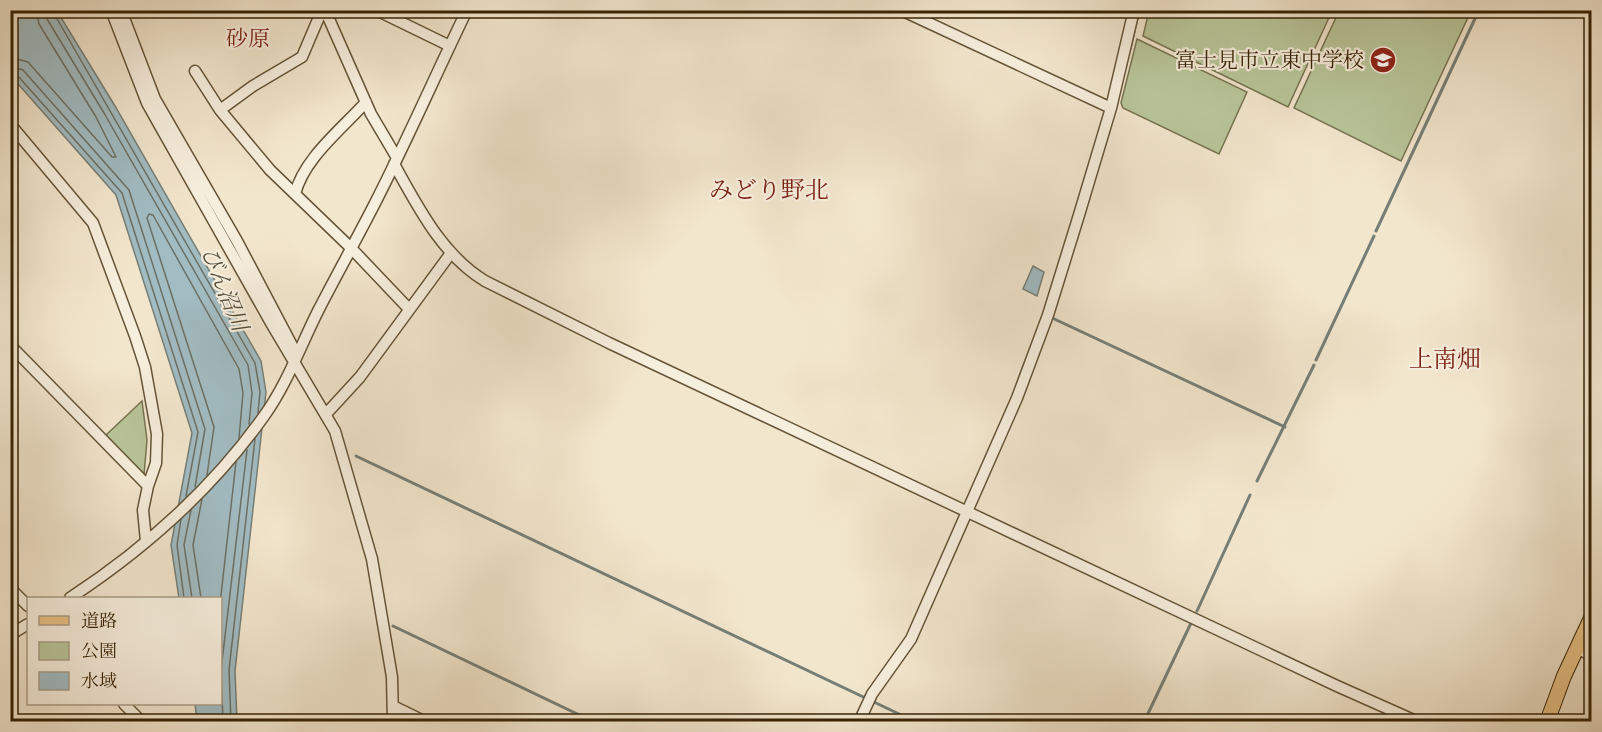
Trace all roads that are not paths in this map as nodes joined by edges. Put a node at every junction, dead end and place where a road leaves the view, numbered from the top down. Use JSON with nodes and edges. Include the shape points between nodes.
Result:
{"nodes":[{"id":1,"x":111,"y":10,"type":"edge"},
{"id":2,"x":121,"y":10,"type":"edge"},
{"id":3,"x":324,"y":10,"type":"edge"},
{"id":4,"x":376,"y":10,"type":"edge"},
{"id":5,"x":466,"y":10,"type":"edge"},
{"id":6,"x":901,"y":10,"type":"edge"},
{"id":7,"x":1134,"y":10,"type":"edge"},
{"id":8,"x":450,"y":46,"type":"junction"},
{"id":9,"x":195,"y":71,"type":"dead end"},
{"id":10,"x":366,"y":102,"type":"junction"},
{"id":11,"x":1111,"y":108,"type":"junction"},
{"id":12,"x":220,"y":110,"type":"junction"},
{"id":13,"x":10,"y":123,"type":"edge"},
{"id":14,"x":15,"y":137,"type":"edge"},
{"id":15,"x":395,"y":161,"type":"junction"},
{"id":16,"x":295,"y":194,"type":"junction"},
{"id":17,"x":351,"y":248,"type":"junction"},
{"id":18,"x":451,"y":253,"type":"junction"},
{"id":19,"x":409,"y":309,"type":"junction"},
{"id":20,"x":10,"y":345,"type":"edge"},
{"id":21,"x":296,"y":359,"type":"junction"},
{"id":22,"x":326,"y":414,"type":"junction"},
{"id":23,"x":148,"y":486,"type":"junction"},
{"id":24,"x":968,"y":511,"type":"junction"},
{"id":25,"x":146,"y":541,"type":"junction"},
{"id":26,"x":10,"y":588,"type":"edge"},
{"id":27,"x":71,"y":597,"type":"edge"},
{"id":28,"x":27,"y":605,"type":"edge"},
{"id":29,"x":1592,"y":616,"type":"edge"},
{"id":30,"x":27,"y":625,"type":"edge"},
{"id":31,"x":10,"y":636,"type":"edge"},
{"id":32,"x":1577,"y":648,"type":"junction"},
{"id":33,"x":1592,"y":656,"type":"edge"},
{"id":34,"x":125,"y":705,"type":"edge"},
{"id":35,"x":393,"y":706,"type":"junction"},
{"id":36,"x":142,"y":722,"type":"edge"},
{"id":37,"x":393,"y":722,"type":"edge"},
{"id":38,"x":426,"y":722,"type":"edge"},
{"id":39,"x":859,"y":722,"type":"edge"},
{"id":40,"x":1418,"y":722,"type":"edge"},
{"id":41,"x":1547,"y":722,"type":"edge"}],
"edges":[{"from":1,"to":21,"type":"street","via":[[140,91]]},
{"from":2,"to":21,"type":"street","via":[[155,99],[237,242]]},
{"from":3,"to":10,"type":"street"},
{"from":3,"to":12,"type":"street","via":[[302,57]]},
{"from":4,"to":8,"type":"street"},
{"from":5,"to":8,"type":"street"},
{"from":6,"to":11,"type":"street"},
{"from":7,"to":11,"type":"street"},
{"from":8,"to":15,"type":"street"},
{"from":9,"to":12,"type":"street"},
{"from":10,"to":15,"type":"street"},
{"from":10,"to":16,"type":"street","via":[[308,166]]},
{"from":11,"to":24,"type":"street","via":[[1048,315],[1005,429]]},
{"from":12,"to":16,"type":"street"},
{"from":13,"to":14,"type":"street"},
{"from":14,"to":23,"type":"street","via":[[93,223],[122,298],[145,367],[157,434],[156,464]]},
{"from":15,"to":17,"type":"street"},
{"from":15,"to":18,"type":"street","via":[[431,227]]},
{"from":16,"to":17,"type":"street"},
{"from":17,"to":19,"type":"street"},
{"from":17,"to":21,"type":"street"},
{"from":18,"to":19,"type":"street"},
{"from":18,"to":24,"type":"street","via":[[485,281],[609,343]]},
{"from":19,"to":22,"type":"street","via":[[360,377]]},
{"from":20,"to":23,"type":"street"},
{"from":21,"to":22,"type":"street"},
{"from":21,"to":25,"type":"street","via":[[277,396],[238,450]]},
{"from":22,"to":35,"type":"street","via":[[337,436],[369,545],[388,647]]},
{"from":23,"to":25,"type":"street","via":[[143,517]]},
{"from":24,"to":39,"type":"street","via":[[911,639],[872,694]]},
{"from":24,"to":40,"type":"street"},
{"from":25,"to":27,"type":"street"},
{"from":26,"to":28,"type":"street"},
{"from":29,"to":32,"type":"main road"},
{"from":30,"to":31,"type":"street"},
{"from":32,"to":33,"type":"street"},
{"from":32,"to":41,"type":"main road"},
{"from":34,"to":36,"type":"street"},
{"from":35,"to":37,"type":"street"},
{"from":35,"to":38,"type":"street"}]}
